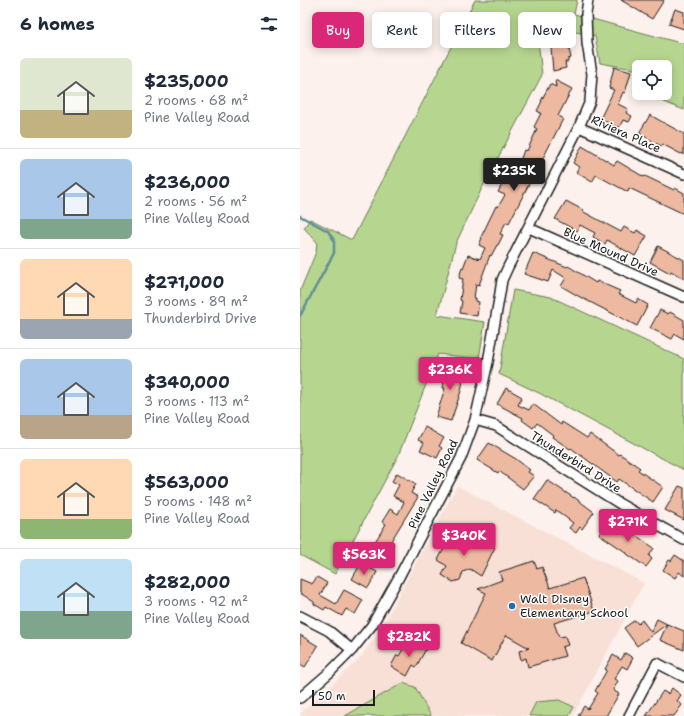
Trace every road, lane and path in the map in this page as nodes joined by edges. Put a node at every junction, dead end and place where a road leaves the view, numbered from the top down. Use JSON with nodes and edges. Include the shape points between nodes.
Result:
{"nodes":[{"id":1,"x":588,"y":0,"type":"edge"},
{"id":2,"x":579,"y":127,"type":"junction"},
{"id":3,"x":684,"y":174,"type":"edge"},
{"id":4,"x":529,"y":228,"type":"junction"},
{"id":5,"x":684,"y":298,"type":"edge"},
{"id":6,"x":475,"y":420,"type":"junction"},
{"id":7,"x":684,"y":540,"type":"edge"},
{"id":8,"x":300,"y":616,"type":"edge"},
{"id":9,"x":352,"y":650,"type":"junction"},
{"id":10,"x":684,"y":676,"type":"edge"},
{"id":11,"x":300,"y":698,"type":"edge"},
{"id":12,"x":629,"y":716,"type":"edge"}],
"edges":[{"from":1,"to":2,"type":"street","name":"Pine Valley Road","via":[[587,43],[592,74],[590,100]]},
{"from":2,"to":3,"type":"street","name":"Riviera Place"},
{"from":2,"to":4,"type":"street","name":"Pine Valley Road"},
{"from":4,"to":5,"type":"street","name":"Blue Mound Drive"},
{"from":4,"to":6,"type":"street","name":"Pine Valley Road","via":[[502,280]]},
{"from":6,"to":7,"type":"street","name":"Thunderbird Drive","via":[[496,426],[620,504]]},
{"from":6,"to":9,"type":"street","name":"Pine Valley Road","via":[[461,458],[399,577],[372,625]]},
{"from":8,"to":9,"type":"street","via":[[329,631]]},
{"from":9,"to":11,"type":"street","name":"Pine Valley Road"},
{"from":10,"to":12,"type":"street","via":[[658,663]]}]}
